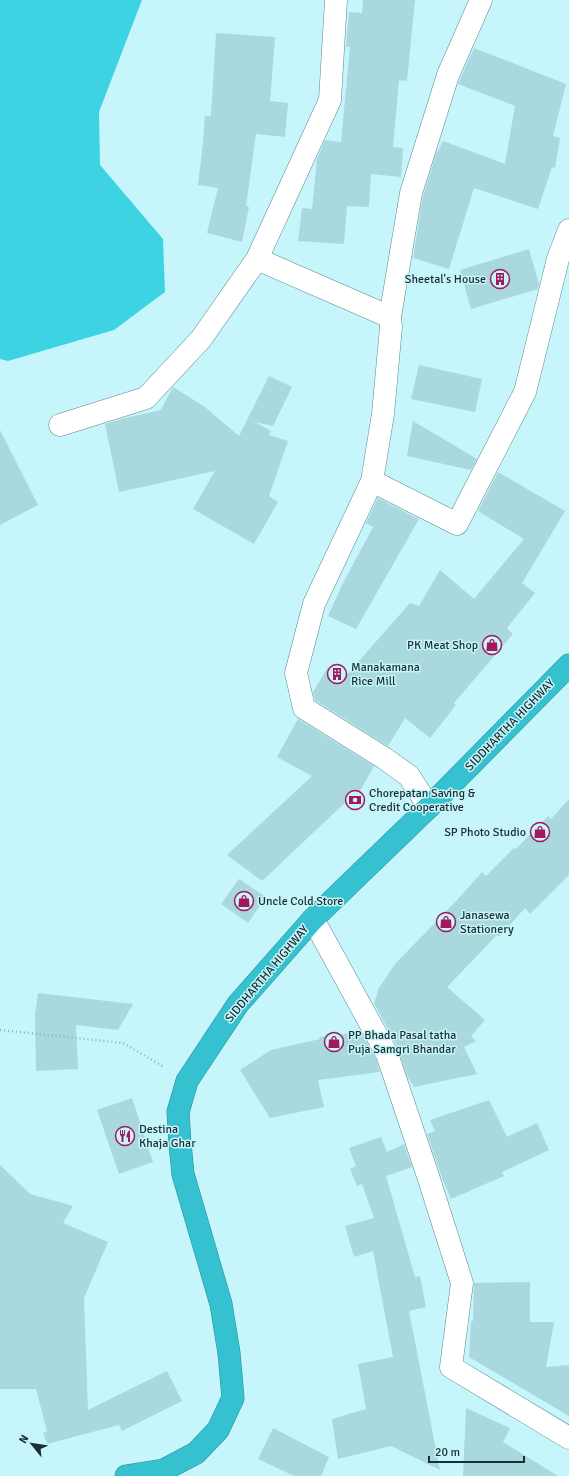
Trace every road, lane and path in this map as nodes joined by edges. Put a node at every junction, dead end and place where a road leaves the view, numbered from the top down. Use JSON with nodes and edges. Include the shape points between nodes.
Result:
{"nodes":[{"id":1,"x":336,"y":0,"type":"edge"},
{"id":2,"x":481,"y":0,"type":"edge"},
{"id":3,"x":569,"y":230,"type":"edge"},
{"id":4,"x":256,"y":259,"type":"junction"},
{"id":5,"x":390,"y":317,"type":"junction"},
{"id":6,"x":60,"y":425,"type":"dead end"},
{"id":7,"x":372,"y":481,"type":"junction"},
{"id":8,"x":569,"y":665,"type":"edge"},
{"id":9,"x":429,"y":807,"type":"junction"},
{"id":10,"x":313,"y":919,"type":"junction"},
{"id":11,"x":0,"y":1030,"type":"edge"},
{"id":12,"x":187,"y":1081,"type":"junction"},
{"id":13,"x":569,"y":1438,"type":"edge"},
{"id":14,"x":126,"y":1476,"type":"edge"}],
"edges":[{"from":1,"to":4,"type":"street","via":[[330,100]]},
{"from":2,"to":5,"type":"street","via":[[448,75],[411,193]]},
{"from":3,"to":7,"type":"street","via":[[558,259],[525,392],[456,524]]},
{"from":4,"to":5,"type":"street"},
{"from":4,"to":6,"type":"street","via":[[201,339],[146,398]]},
{"from":5,"to":7,"type":"street","via":[[383,414]]},
{"from":7,"to":9,"type":"street","via":[[314,604],[296,673],[304,708],[409,776]]},
{"from":8,"to":9,"type":"highway","name":"SIDDHARTHA HIGHWAY"},
{"from":9,"to":10,"type":"highway","name":"SIDDHARTHA HIGHWAY"},
{"from":10,"to":12,"type":"highway","name":"SIDDHARTHA HIGHWAY","via":[[238,1004]]},
{"from":10,"to":13,"type":"street","via":[[387,1054],[462,1283],[451,1367]]},
{"from":11,"to":12,"type":"path","via":[[124,1043]]},
{"from":12,"to":14,"type":"highway","name":"SIDDHARTHA HIGHWAY","via":[[178,1112],[183,1174],[221,1304],[233,1398],[218,1430],[196,1453],[164,1470]]}]}
